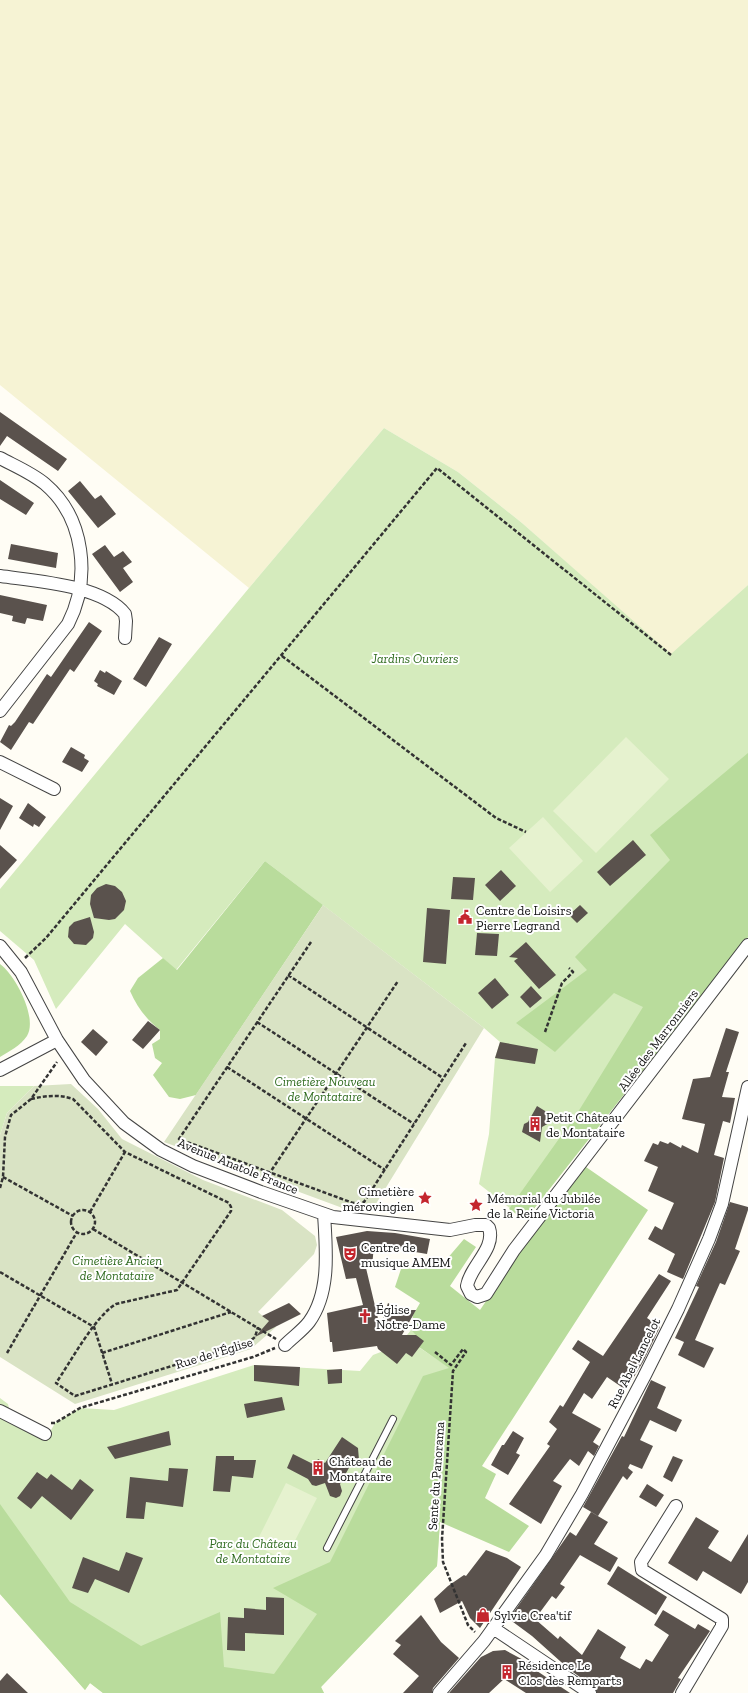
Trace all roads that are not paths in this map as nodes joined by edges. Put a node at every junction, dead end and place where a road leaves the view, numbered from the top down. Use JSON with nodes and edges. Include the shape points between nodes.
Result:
{"nodes":[{"id":1,"x":0,"y":458,"type":"edge"},
{"id":2,"x":0,"y":576,"type":"edge"},
{"id":3,"x":79,"y":588,"type":"junction"},
{"id":4,"x":125,"y":638,"type":"dead end"},
{"id":5,"x":0,"y":711,"type":"edge"},
{"id":6,"x":0,"y":762,"type":"edge"},
{"id":7,"x":54,"y":789,"type":"dead end"},
{"id":8,"x":748,"y":945,"type":"edge"},
{"id":9,"x":0,"y":946,"type":"edge"},
{"id":10,"x":57,"y":1040,"type":"junction"},
{"id":11,"x":0,"y":1070,"type":"edge"},
{"id":12,"x":748,"y":1087,"type":"edge"},
{"id":13,"x":745,"y":1119,"type":"edge"},
{"id":14,"x":324,"y":1214,"type":"junction"},
{"id":15,"x":374,"y":1222,"type":"joint"},
{"id":16,"x":285,"y":1345,"type":"road end"},
{"id":17,"x":0,"y":1411,"type":"edge"},
{"id":18,"x":393,"y":1419,"type":"dead end"},
{"id":19,"x":45,"y":1434,"type":"dead end"},
{"id":20,"x":676,"y":1506,"type":"dead end"},
{"id":21,"x":326,"y":1548,"type":"dead end"},
{"id":22,"x":493,"y":1628,"type":"junction"},
{"id":23,"x":439,"y":1693,"type":"edge"},
{"id":24,"x":590,"y":1693,"type":"edge"},
{"id":25,"x":682,"y":1693,"type":"edge"}],
"edges":[{"from":1,"to":3,"type":"street","via":[[44,484],[69,514],[82,557]]},
{"from":2,"to":3,"type":"street"},
{"from":3,"to":4,"type":"street","via":[[92,592],[122,610],[126,621]]},
{"from":3,"to":5,"type":"street","via":[[71,618],[63,632]]},
{"from":6,"to":7,"type":"street"},
{"from":8,"to":15,"type":"street","name":"Allée des Marronniers","via":[[514,1250],[482,1297],[474,1296],[467,1286],[470,1274],[490,1239],[489,1228],[486,1225],[450,1230]]},
{"from":9,"to":10,"type":"street","name":"Avenue Anatole France","via":[[28,984]]},
{"from":10,"to":11,"type":"street"},
{"from":10,"to":14,"type":"street","name":"Avenue Anatole France","via":[[93,1090],[141,1137],[182,1161]]},
{"from":12,"to":13,"type":"street","name":"Rue Abel Lancelot"},
{"from":13,"to":22,"type":"street","name":"Rue Abel Lancelot","via":[[722,1204],[678,1309],[555,1540]]},
{"from":14,"to":15,"type":"street","name":"Avenue Anatole France"},
{"from":14,"to":16,"type":"street","via":[[326,1261],[320,1298],[309,1322]]},
{"from":17,"to":19,"type":"street"},
{"from":18,"to":21,"type":"lane"},
{"from":20,"to":25,"type":"street","via":[[641,1562],[642,1570],[722,1619],[722,1626]]},
{"from":22,"to":23,"type":"street","name":"Rue Abel Lancelot"},
{"from":22,"to":24,"type":"street"}]}
